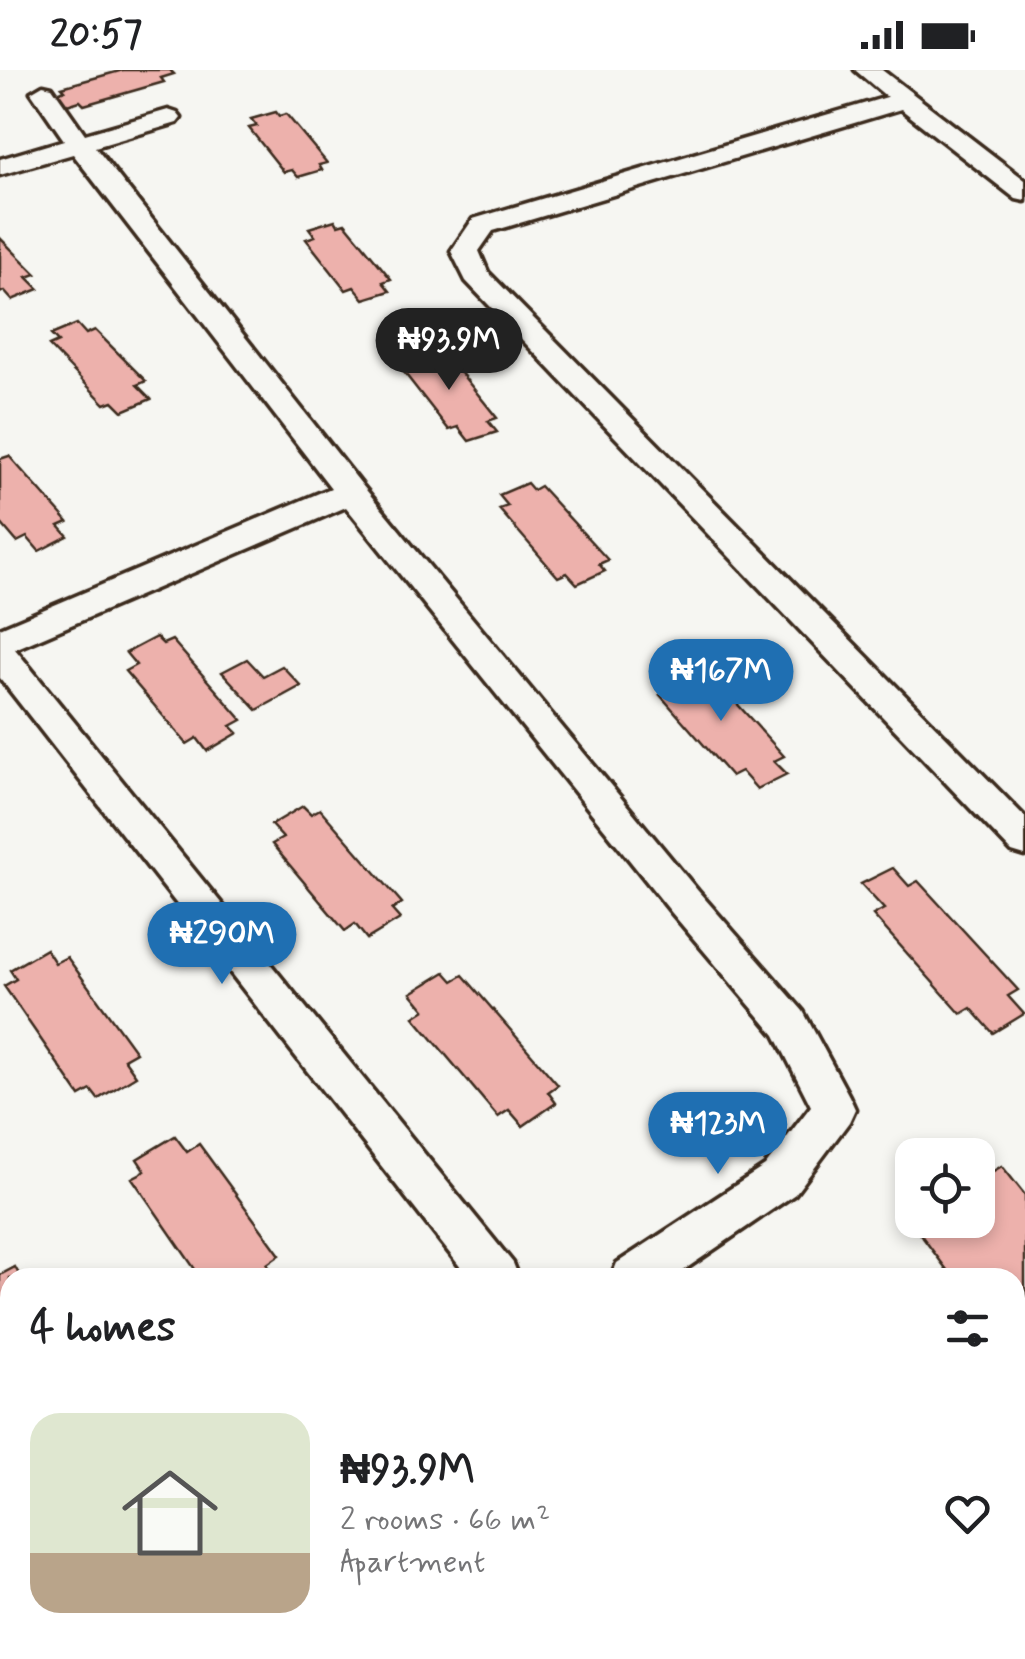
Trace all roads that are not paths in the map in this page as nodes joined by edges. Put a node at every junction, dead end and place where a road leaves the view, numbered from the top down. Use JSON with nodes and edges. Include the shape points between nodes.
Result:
{"nodes":[{"id":1,"x":867,"y":70,"type":"edge"},
{"id":2,"x":43,"y":92,"type":"dead end"},
{"id":3,"x":905,"y":100,"type":"junction"},
{"id":4,"x":168,"y":118,"type":"dead end"},
{"id":5,"x":78,"y":144,"type":"junction"},
{"id":6,"x":0,"y":166,"type":"edge"},
{"id":7,"x":1025,"y":193,"type":"edge"},
{"id":8,"x":351,"y":492,"type":"junction"},
{"id":9,"x":0,"y":642,"type":"edge"},
{"id":10,"x":0,"y":654,"type":"edge"},
{"id":11,"x":1025,"y":841,"type":"edge"},
{"id":12,"x":489,"y":1268,"type":"edge"},
{"id":13,"x":649,"y":1268,"type":"edge"}],
"edges":[{"from":1,"to":3,"type":"street"},
{"from":2,"to":5,"type":"street"},
{"from":3,"to":7,"type":"street"},
{"from":3,"to":11,"type":"street","via":[[483,225],[465,251],[476,275]]},
{"from":4,"to":5,"type":"street"},
{"from":5,"to":6,"type":"street"},
{"from":5,"to":8,"type":"street"},
{"from":8,"to":9,"type":"street"},
{"from":8,"to":13,"type":"street","via":[[789,1023],[834,1109],[780,1180]]},
{"from":10,"to":12,"type":"street"}]}
